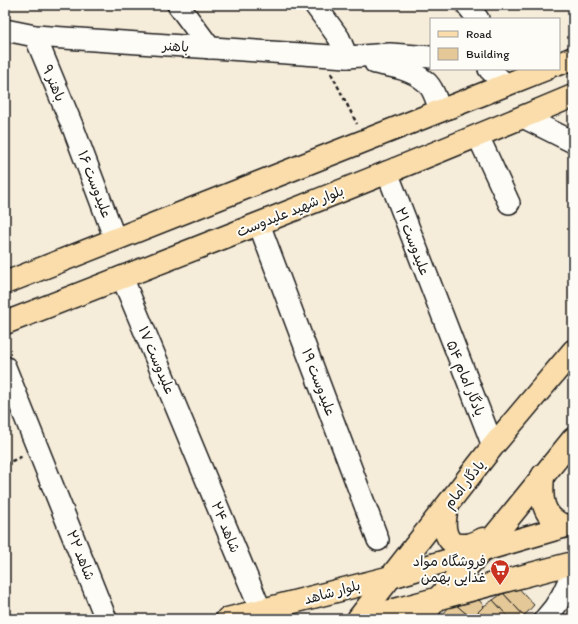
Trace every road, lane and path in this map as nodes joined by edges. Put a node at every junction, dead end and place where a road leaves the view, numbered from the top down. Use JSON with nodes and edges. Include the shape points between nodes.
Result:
{"nodes":[{"id":1,"x":178,"y":5,"type":"edge"},
{"id":2,"x":315,"y":5,"type":"edge"},
{"id":3,"x":468,"y":5,"type":"edge"},
{"id":4,"x":477,"y":18,"type":"edge"},
{"id":5,"x":5,"y":30,"type":"edge"},
{"id":6,"x":35,"y":36,"type":"junction"},
{"id":7,"x":210,"y":48,"type":"junction"},
{"id":8,"x":321,"y":55,"type":"junction"},
{"id":9,"x":347,"y":57,"type":"junction"},
{"id":10,"x":430,"y":57,"type":"edge"},
{"id":11,"x":573,"y":58,"type":"edge"},
{"id":12,"x":560,"y":64,"type":"edge"},
{"id":13,"x":492,"y":70,"type":"edge"},
{"id":14,"x":543,"y":70,"type":"edge"},
{"id":15,"x":516,"y":78,"type":"edge"},
{"id":16,"x":573,"y":96,"type":"edge"},
{"id":17,"x":440,"y":111,"type":"junction"},
{"id":18,"x":523,"y":116,"type":"junction"},
{"id":19,"x":74,"y":130,"type":"joint"},
{"id":20,"x":478,"y":136,"type":"junction"},
{"id":21,"x":366,"y":140,"type":"junction"},
{"id":22,"x":573,"y":142,"type":"edge"},
{"id":23,"x":387,"y":172,"type":"junction"},
{"id":24,"x":509,"y":203,"type":"dead end"},
{"id":25,"x":259,"y":224,"type":"junction"},
{"id":26,"x":115,"y":239,"type":"junction"},
{"id":27,"x":122,"y":277,"type":"junction"},
{"id":28,"x":5,"y":283,"type":"edge"},
{"id":29,"x":439,"y":309,"type":"joint"},
{"id":30,"x":5,"y":323,"type":"edge"},
{"id":31,"x":573,"y":351,"type":"edge"},
{"id":32,"x":5,"y":368,"type":"edge"},
{"id":33,"x":573,"y":439,"type":"edge"},
{"id":34,"x":192,"y":443,"type":"joint"},
{"id":35,"x":493,"y":446,"type":"junction"},
{"id":36,"x":543,"y":476,"type":"junction"},
{"id":37,"x":448,"y":504,"type":"junction"},
{"id":38,"x":569,"y":525,"type":"edge"},
{"id":39,"x":495,"y":534,"type":"junction"},
{"id":40,"x":378,"y":540,"type":"dead end"},
{"id":41,"x":482,"y":551,"type":"junction"},
{"id":42,"x":573,"y":563,"type":"edge"},
{"id":43,"x":573,"y":570,"type":"edge"},
{"id":44,"x":391,"y":577,"type":"junction"},
{"id":45,"x":437,"y":599,"type":"junction"},
{"id":46,"x":260,"y":611,"type":"junction"},
{"id":47,"x":106,"y":619,"type":"edge"},
{"id":48,"x":227,"y":619,"type":"edge"},
{"id":49,"x":359,"y":619,"type":"edge"},
{"id":50,"x":420,"y":619,"type":"edge"},
{"id":51,"x":545,"y":619,"type":"edge"}],
"edges":[{"from":1,"to":7,"type":"street"},
{"from":2,"to":9,"type":"street","via":[[339,38]]},
{"from":3,"to":4,"type":"street"},
{"from":5,"to":6,"type":"street","name":"باهنر"},
{"from":6,"to":7,"type":"street","name":"باهنر"},
{"from":6,"to":19,"type":"street","name":"باهنر ۹"},
{"from":7,"to":8,"type":"street","name":"باهنر"},
{"from":8,"to":9,"type":"street","name":"باهنر"},
{"from":8,"to":21,"type":"path"},
{"from":9,"to":10,"type":"street","name":"باهنر","via":[[390,54]]},
{"from":9,"to":17,"type":"street","name":"باهنر","via":[[414,74],[426,81]]},
{"from":11,"to":12,"type":"main road"},
{"from":13,"to":15,"type":"street"},
{"from":14,"to":15,"type":"main road"},
{"from":15,"to":17,"type":"main road"},
{"from":16,"to":18,"type":"main road","name":"بلوار شهید علیدوست"},
{"from":17,"to":21,"type":"main road"},
{"from":18,"to":20,"type":"main road","name":"بلوار شهید علیدوست"},
{"from":18,"to":22,"type":"street"},
{"from":19,"to":26,"type":"street","name":"علیدوست ۱۶"},
{"from":20,"to":23,"type":"main road","name":"بلوار شهید علیدوست"},
{"from":20,"to":24,"type":"street"},
{"from":21,"to":26,"type":"main road"},
{"from":23,"to":25,"type":"main road","name":"بلوار شهید علیدوست"},
{"from":23,"to":29,"type":"street","name":"علیدوست ۲۱"},
{"from":25,"to":27,"type":"main road","name":"بلوار شهید علیدوست"},
{"from":25,"to":40,"type":"street","name":"علیدوست ۱۹"},
{"from":26,"to":28,"type":"main road"},
{"from":27,"to":30,"type":"main road","name":"بلوار شهید علیدوست"},
{"from":27,"to":34,"type":"street","name":"علیدوست ۱۷"},
{"from":29,"to":35,"type":"street","name":"یادگار امام ۵۴"},
{"from":31,"to":35,"type":"main road","name":"یادگار امام"},
{"from":32,"to":47,"type":"street","name":"شاهد ۲۲"},
{"from":33,"to":36,"type":"main road"},
{"from":34,"to":46,"type":"street","name":"شاهد ۲۴"},
{"from":35,"to":37,"type":"main road","name":"یادگار امام"},
{"from":36,"to":38,"type":"main road","via":[[542,502],[556,522]]},
{"from":36,"to":39,"type":"main road"},
{"from":37,"to":39,"type":"main road","via":[[444,530],[454,543],[465,545]]},
{"from":37,"to":44,"type":"main road","name":"یادگار امام"},
{"from":38,"to":41,"type":"main road","name":"بلوار شاهد"},
{"from":39,"to":41,"type":"main road"},
{"from":41,"to":44,"type":"main road","name":"بلوار شاهد"},
{"from":41,"to":45,"type":"main road"},
{"from":42,"to":45,"type":"main road"},
{"from":43,"to":51,"type":"street","via":[[563,596]]},
{"from":44,"to":46,"type":"main road","name":"بلوار شاهد"},
{"from":44,"to":49,"type":"main road","name":"یادگار امام"},
{"from":45,"to":49,"type":"main road"},
{"from":45,"to":50,"type":"main road"},
{"from":46,"to":48,"type":"main road","name":"بلوار شاهد"}]}
